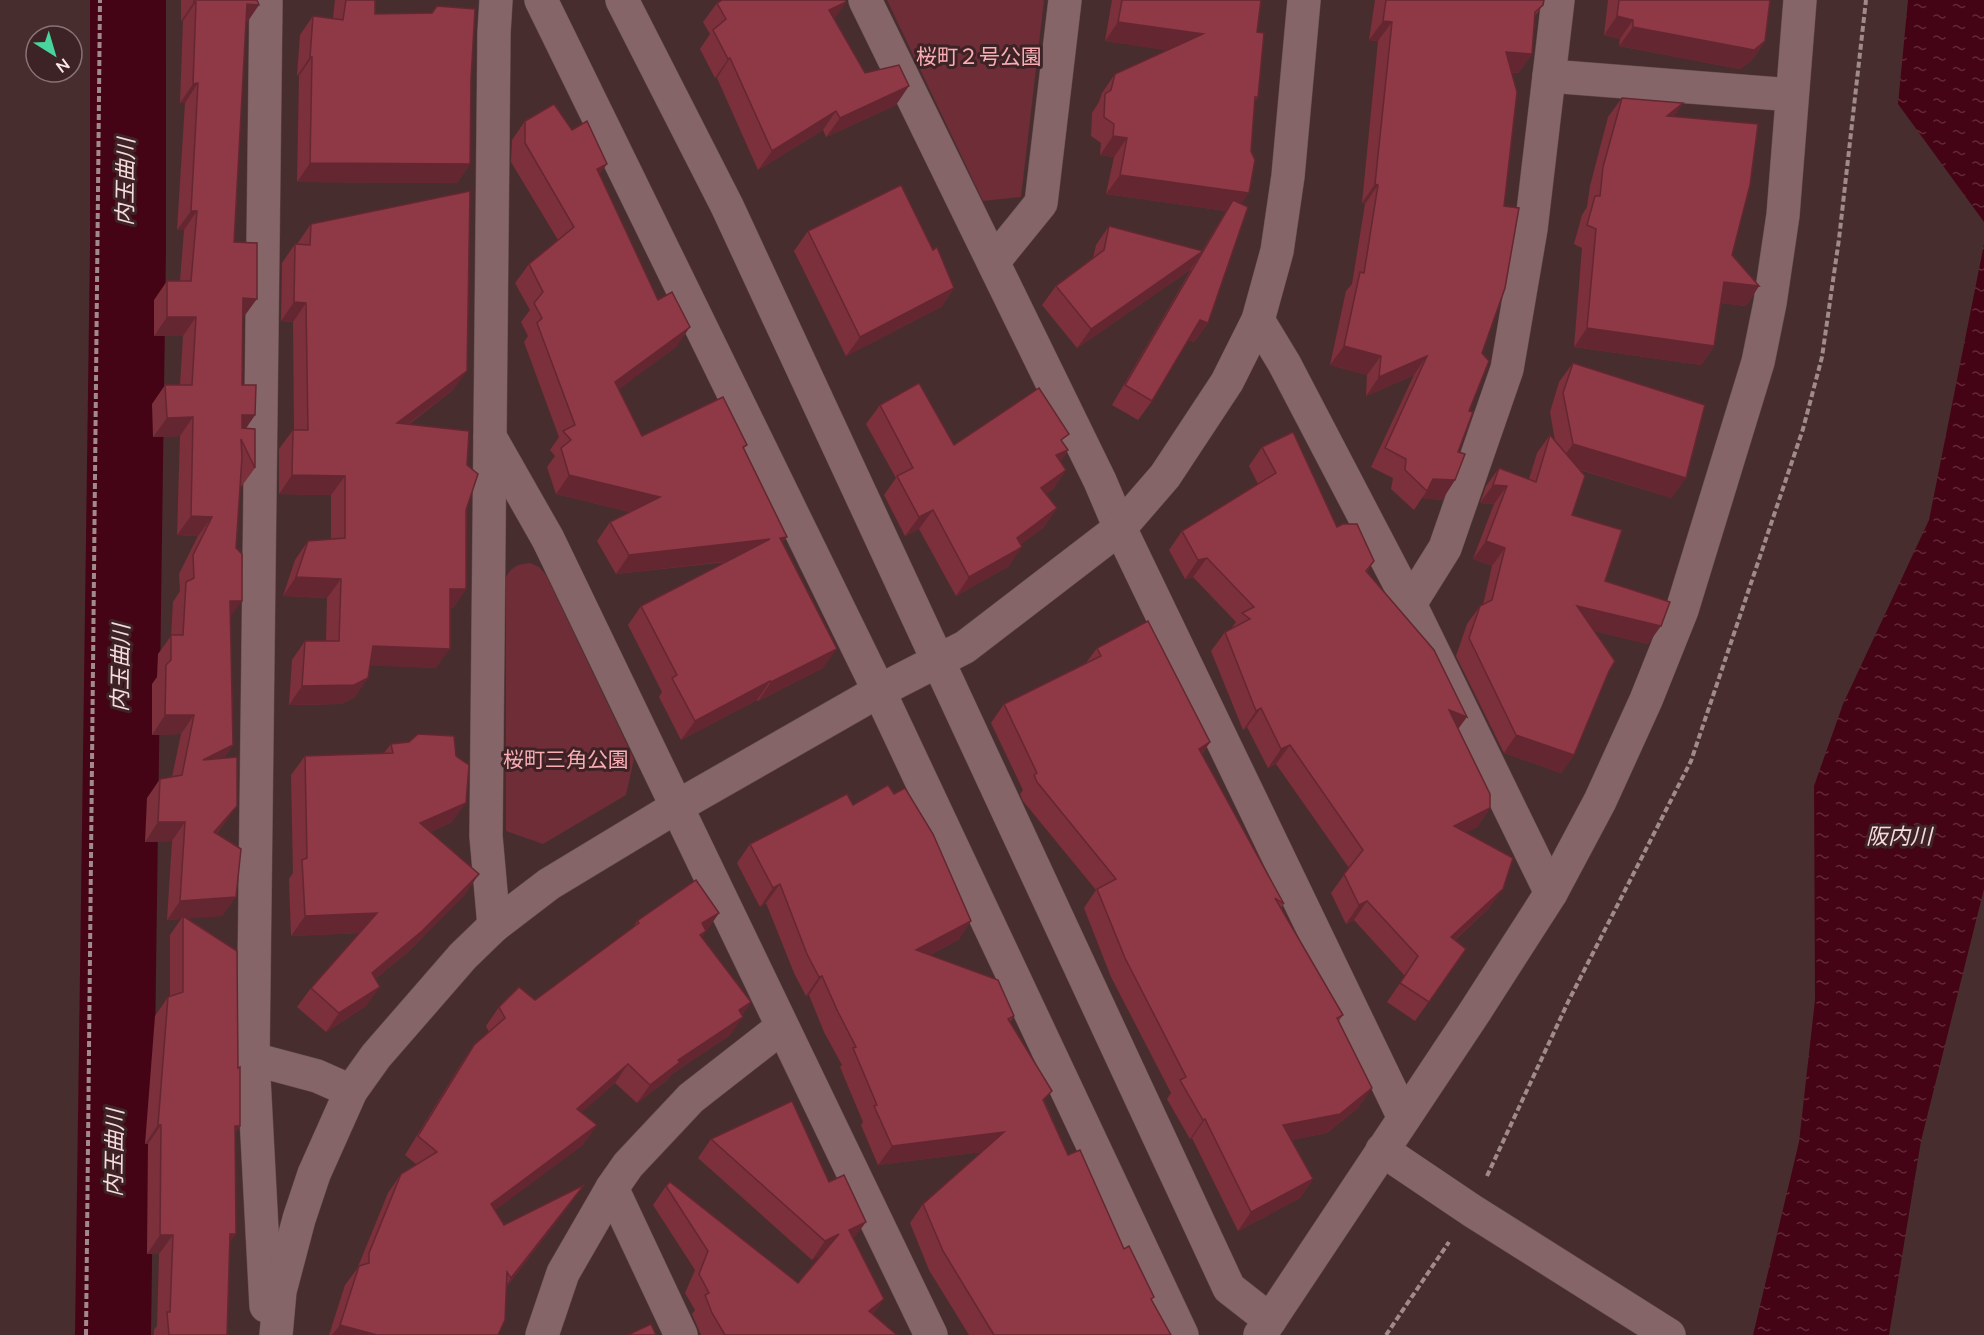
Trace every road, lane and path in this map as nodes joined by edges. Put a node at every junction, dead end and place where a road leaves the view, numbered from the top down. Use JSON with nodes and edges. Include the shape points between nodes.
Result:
{"nodes":[{"id":1,"x":100,"y":0,"type":"edge"},
{"id":2,"x":266,"y":0,"type":"edge"},
{"id":3,"x":496,"y":0,"type":"edge"},
{"id":4,"x":541,"y":0,"type":"edge"},
{"id":5,"x":622,"y":0,"type":"edge"},
{"id":6,"x":865,"y":0,"type":"edge"},
{"id":7,"x":1065,"y":0,"type":"edge"},
{"id":8,"x":1304,"y":0,"type":"edge"},
{"id":9,"x":1558,"y":0,"type":"edge"},
{"id":10,"x":1800,"y":0,"type":"edge"},
{"id":11,"x":1549,"y":76,"type":"junction"},
{"id":12,"x":1792,"y":95,"type":"junction"},
{"id":13,"x":994,"y":261,"type":"junction"},
{"id":14,"x":1258,"y":320,"type":"junction"},
{"id":15,"x":490,"y":437,"type":"junction"},
{"id":16,"x":1119,"y":528,"type":"junction"},
{"id":17,"x":1410,"y":604,"type":"junction"},
{"id":18,"x":938,"y":661,"type":"junction"},
{"id":19,"x":879,"y":691,"type":"junction"},
{"id":20,"x":678,"y":806,"type":"junction"},
{"id":21,"x":1551,"y":893,"type":"junction"},
{"id":22,"x":494,"y":926,"type":"junction"},
{"id":23,"x":782,"y":1027,"type":"junction"},
{"id":24,"x":253,"y":1059,"type":"junction"},
{"id":25,"x":351,"y":1091,"type":"junction"},
{"id":26,"x":1404,"y":1118,"type":"junction"},
{"id":27,"x":1382,"y":1150,"type":"junction"},
{"id":28,"x":612,"y":1188,"type":"junction"},
{"id":29,"x":1471,"y":1210,"type":"junction"},
{"id":30,"x":1265,"y":1328,"type":"edge"},
{"id":31,"x":86,"y":1335,"type":"edge"},
{"id":32,"x":267,"y":1335,"type":"edge"},
{"id":33,"x":276,"y":1335,"type":"edge"},
{"id":34,"x":542,"y":1335,"type":"edge"},
{"id":35,"x":681,"y":1335,"type":"edge"},
{"id":36,"x":931,"y":1335,"type":"edge"},
{"id":37,"x":1182,"y":1335,"type":"edge"},
{"id":38,"x":1386,"y":1335,"type":"edge"},
{"id":39,"x":1669,"y":1335,"type":"edge"}],
"edges":[{"from":1,"to":31,"type":"path"},
{"from":2,"to":24,"type":"street"},
{"from":3,"to":15,"type":"street"},
{"from":4,"to":19,"type":"street"},
{"from":5,"to":18,"type":"street","via":[[727,206]]},
{"from":6,"to":13,"type":"street"},
{"from":7,"to":13,"type":"street","via":[[1041,203]]},
{"from":8,"to":14,"type":"street","via":[[1279,240]]},
{"from":9,"to":11,"type":"street"},
{"from":10,"to":12,"type":"street"},
{"from":11,"to":12,"type":"street"},
{"from":11,"to":17,"type":"street","via":[[1532,229],[1507,369],[1445,549]]},
{"from":12,"to":21,"type":"street","via":[[1783,215],[1758,362],[1682,610],[1600,801]]},
{"from":13,"to":16,"type":"street"},
{"from":14,"to":16,"type":"street","via":[[1227,382],[1166,476]]},
{"from":14,"to":17,"type":"street"},
{"from":15,"to":20,"type":"street","via":[[548,539]]},
{"from":15,"to":22,"type":"street","via":[[486,836]]},
{"from":16,"to":18,"type":"street","via":[[964,647]]},
{"from":16,"to":26,"type":"street"},
{"from":17,"to":21,"type":"street"},
{"from":18,"to":19,"type":"street"},
{"from":18,"to":30,"type":"street","via":[[1229,1288]]},
{"from":19,"to":20,"type":"street"},
{"from":19,"to":37,"type":"street"},
{"from":20,"to":22,"type":"street","via":[[549,884]]},
{"from":20,"to":23,"type":"street"},
{"from":21,"to":26,"type":"street"},
{"from":22,"to":25,"type":"street","via":[[463,956]]},
{"from":23,"to":28,"type":"street","via":[[691,1098],[628,1165]]},
{"from":23,"to":36,"type":"street"},
{"from":24,"to":25,"type":"street","via":[[317,1076]]},
{"from":24,"to":32,"type":"street"},
{"from":25,"to":33,"type":"street","via":[[298,1219],[280,1291]]},
{"from":26,"to":27,"type":"street"},
{"from":27,"to":29,"type":"street"},
{"from":27,"to":30,"type":"street"},
{"from":28,"to":34,"type":"street","via":[[563,1274]]},
{"from":28,"to":35,"type":"street"},
{"from":29,"to":38,"type":"path"},
{"from":29,"to":39,"type":"street"}]}
